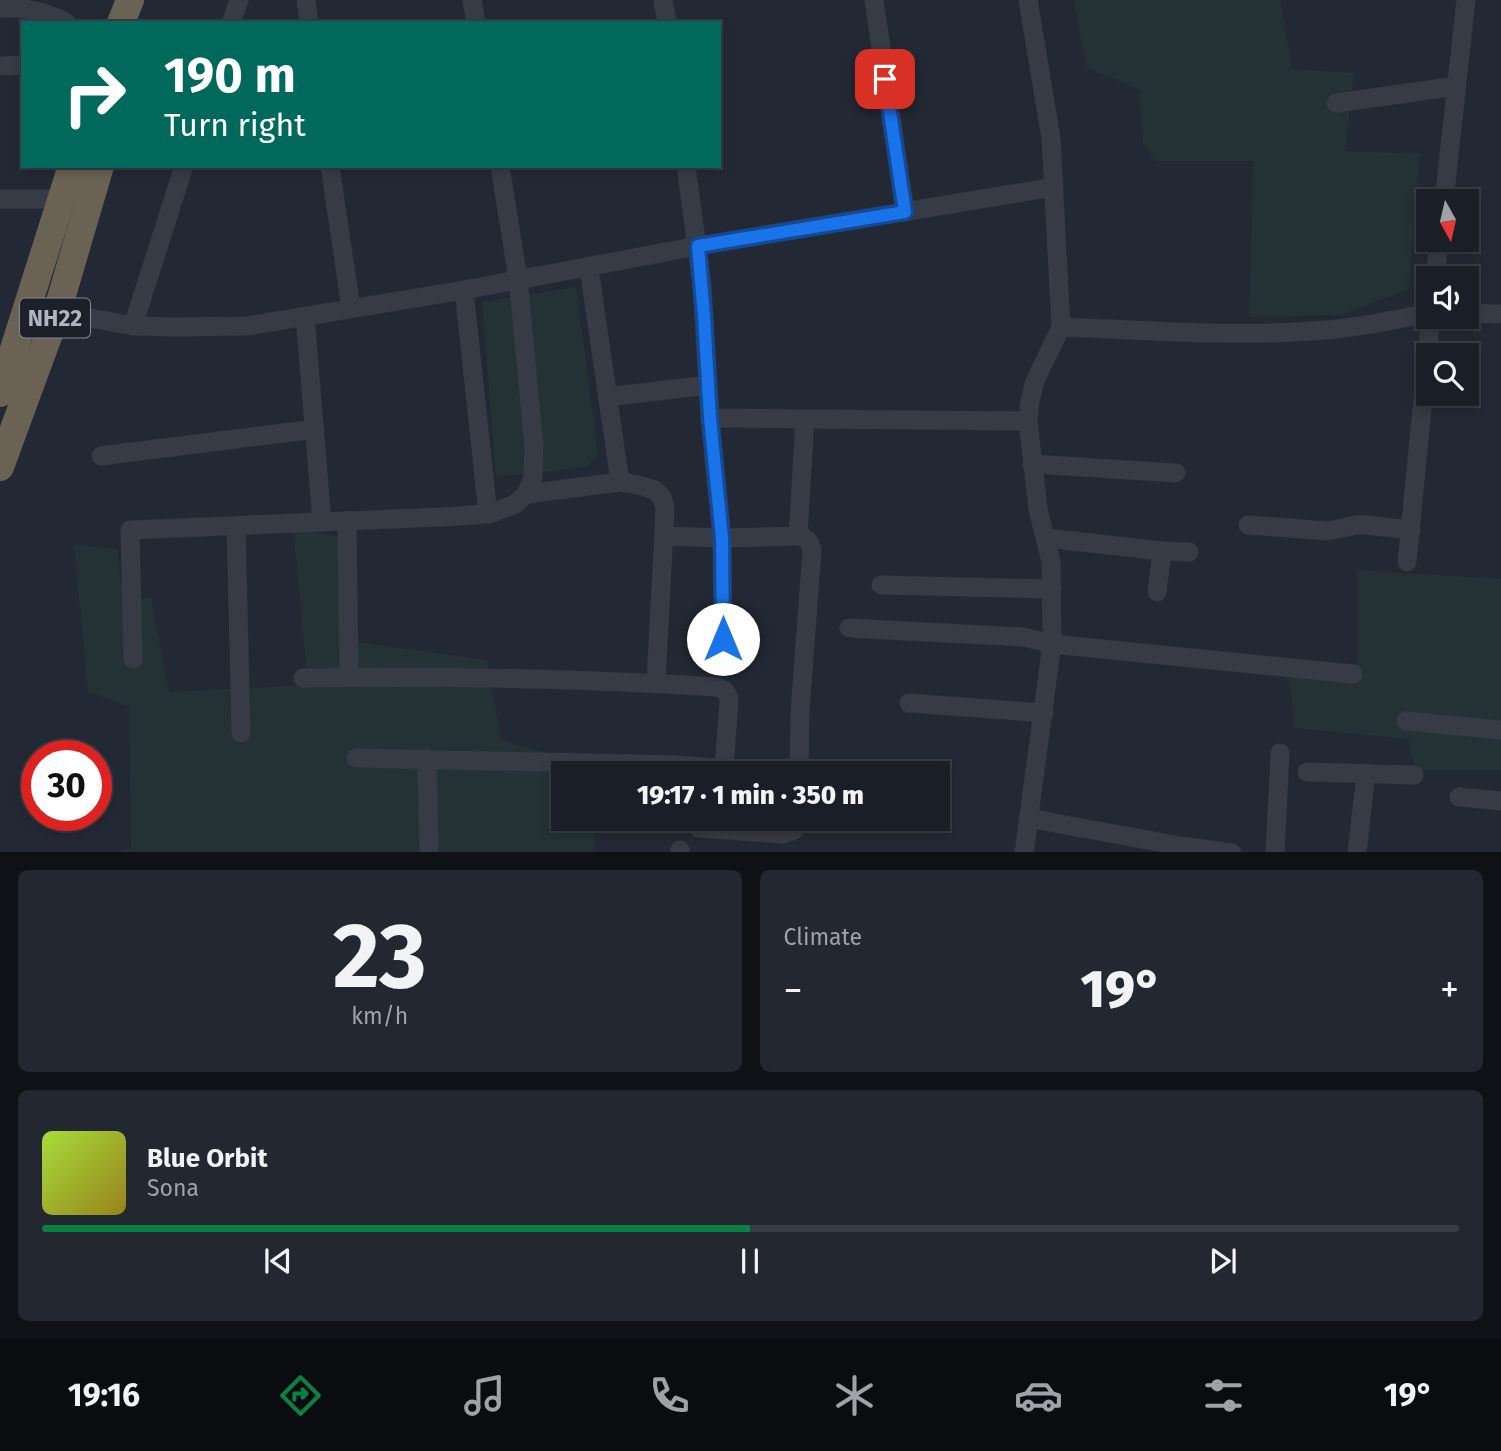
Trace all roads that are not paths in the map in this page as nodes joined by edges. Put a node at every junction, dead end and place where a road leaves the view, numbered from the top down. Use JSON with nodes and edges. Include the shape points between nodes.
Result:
{"nodes":[{"id":1,"x":130,"y":0,"type":"edge"},
{"id":2,"x":149,"y":0,"type":"edge"},
{"id":3,"x":239,"y":0,"type":"edge"},
{"id":4,"x":306,"y":0,"type":"edge"},
{"id":5,"x":472,"y":0,"type":"edge"},
{"id":6,"x":663,"y":0,"type":"edge"},
{"id":7,"x":874,"y":0,"type":"edge"},
{"id":8,"x":1028,"y":0,"type":"edge"},
{"id":9,"x":1466,"y":0,"type":"edge"},
{"id":10,"x":0,"y":8,"type":"edge"},
{"id":11,"x":62,"y":21,"type":"edge"},
{"id":12,"x":122,"y":21,"type":"edge"},
{"id":13,"x":143,"y":21,"type":"edge"},
{"id":14,"x":232,"y":21,"type":"edge"},
{"id":15,"x":309,"y":21,"type":"edge"},
{"id":16,"x":476,"y":21,"type":"edge"},
{"id":17,"x":667,"y":21,"type":"edge"},
{"id":18,"x":21,"y":65,"type":"edge"},
{"id":19,"x":0,"y":66,"type":"edge"},
{"id":20,"x":1457,"y":86,"type":"junction"},
{"id":21,"x":1336,"y":103,"type":"dead end"},
{"id":22,"x":71,"y":168,"type":"edge"},
{"id":23,"x":99,"y":168,"type":"edge"},
{"id":24,"x":183,"y":168,"type":"edge"},
{"id":25,"x":330,"y":168,"type":"edge"},
{"id":26,"x":500,"y":168,"type":"edge"},
{"id":27,"x":687,"y":168,"type":"edge"},
{"id":28,"x":1054,"y":187,"type":"junction"},
{"id":29,"x":1445,"y":189,"type":"edge"},
{"id":30,"x":0,"y":199,"type":"edge"},
{"id":31,"x":62,"y":199,"type":"junction"},
{"id":32,"x":905,"y":212,"type":"junction"},
{"id":33,"x":698,"y":246,"type":"junction"},
{"id":34,"x":589,"y":268,"type":"junction"},
{"id":35,"x":518,"y":279,"type":"junction"},
{"id":36,"x":464,"y":290,"type":"junction"},
{"id":37,"x":28,"y":306,"type":"junction"},
{"id":38,"x":351,"y":308,"type":"junction"},
{"id":39,"x":57,"y":312,"type":"junction"},
{"id":40,"x":1479,"y":313,"type":"edge"},
{"id":41,"x":1501,"y":314,"type":"edge"},
{"id":42,"x":305,"y":316,"type":"junction"},
{"id":43,"x":1416,"y":317,"type":"edge"},
{"id":44,"x":133,"y":326,"type":"junction"},
{"id":45,"x":1061,"y":327,"type":"junction"},
{"id":46,"x":1428,"y":329,"type":"edge"},
{"id":47,"x":708,"y":385,"type":"junction"},
{"id":48,"x":0,"y":393,"type":"edge"},
{"id":49,"x":607,"y":397,"type":"junction"},
{"id":50,"x":710,"y":418,"type":"junction"},
{"id":51,"x":805,"y":420,"type":"junction"},
{"id":52,"x":1028,"y":421,"type":"junction"},
{"id":53,"x":315,"y":429,"type":"junction"},
{"id":54,"x":101,"y":456,"type":"dead end"},
{"id":55,"x":1032,"y":464,"type":"junction"},
{"id":56,"x":0,"y":467,"type":"edge"},
{"id":57,"x":1176,"y":473,"type":"dead end"},
{"id":58,"x":620,"y":482,"type":"junction"},
{"id":59,"x":526,"y":494,"type":"junction"},
{"id":60,"x":488,"y":513,"type":"junction"},
{"id":61,"x":347,"y":521,"type":"junction"},
{"id":62,"x":322,"y":522,"type":"junction"},
{"id":63,"x":1248,"y":525,"type":"dead end"},
{"id":64,"x":236,"y":526,"type":"junction"},
{"id":65,"x":1411,"y":530,"type":"junction"},
{"id":66,"x":664,"y":536,"type":"junction"},
{"id":67,"x":798,"y":536,"type":"junction"},
{"id":68,"x":722,"y":538,"type":"junction"},
{"id":69,"x":1046,"y":538,"type":"junction"},
{"id":70,"x":1162,"y":551,"type":"junction"},
{"id":71,"x":1189,"y":552,"type":"dead end"},
{"id":72,"x":1407,"y":562,"type":"dead end"},
{"id":73,"x":881,"y":585,"type":"dead end"},
{"id":74,"x":1052,"y":589,"type":"junction"},
{"id":75,"x":1157,"y":592,"type":"dead end"},
{"id":76,"x":849,"y":628,"type":"dead end"},
{"id":77,"x":723,"y":639,"type":"dead end"},
{"id":78,"x":1052,"y":644,"type":"junction"},
{"id":79,"x":133,"y":659,"type":"dead end"},
{"id":80,"x":1353,"y":674,"type":"dead end"},
{"id":81,"x":349,"y":677,"type":"junction"},
{"id":82,"x":303,"y":678,"type":"dead end"},
{"id":83,"x":656,"y":683,"type":"junction"},
{"id":84,"x":909,"y":703,"type":"dead end"},
{"id":85,"x":1044,"y":713,"type":"junction"},
{"id":86,"x":1406,"y":721,"type":"dead end"},
{"id":87,"x":1501,"y":730,"type":"edge"},
{"id":88,"x":241,"y":733,"type":"dead end"},
{"id":89,"x":1280,"y":753,"type":"dead end"},
{"id":90,"x":356,"y":758,"type":"dead end"},
{"id":91,"x":427,"y":759,"type":"junction"},
{"id":92,"x":725,"y":761,"type":"edge"},
{"id":93,"x":798,"y":761,"type":"edge"},
{"id":94,"x":551,"y":762,"type":"edge"},
{"id":95,"x":1307,"y":772,"type":"dead end"},
{"id":96,"x":1366,"y":773,"type":"junction"},
{"id":97,"x":1413,"y":775,"type":"dead end"},
{"id":98,"x":1459,"y":797,"type":"dead end"},
{"id":99,"x":1501,"y":801,"type":"edge"},
{"id":100,"x":1028,"y":818,"type":"junction"},
{"id":101,"x":741,"y":831,"type":"edge"},
{"id":102,"x":791,"y":831,"type":"edge"},
{"id":103,"x":429,"y":852,"type":"edge"},
{"id":104,"x":1024,"y":852,"type":"edge"},
{"id":105,"x":1232,"y":852,"type":"edge"},
{"id":106,"x":1275,"y":852,"type":"edge"},
{"id":107,"x":1357,"y":852,"type":"edge"}],
"edges":[{"from":1,"to":12,"type":"highway"},
{"from":2,"to":13,"type":"highway"},
{"from":3,"to":14,"type":"street"},
{"from":4,"to":15,"type":"street"},
{"from":5,"to":16,"type":"street"},
{"from":6,"to":17,"type":"street"},
{"from":7,"to":32,"type":"street"},
{"from":8,"to":28,"type":"street","via":[[1050,126]]},
{"from":9,"to":20,"type":"street"},
{"from":10,"to":11,"type":"street","via":[[36,11]]},
{"from":18,"to":19,"type":"street"},
{"from":20,"to":21,"type":"street"},
{"from":20,"to":29,"type":"street"},
{"from":22,"to":31,"type":"highway","number":"NH22"},
{"from":23,"to":39,"type":"highway","number":"NH22"},
{"from":24,"to":44,"type":"street"},
{"from":25,"to":38,"type":"street"},
{"from":26,"to":35,"type":"street"},
{"from":27,"to":33,"type":"street"},
{"from":28,"to":32,"type":"street"},
{"from":28,"to":45,"type":"street"},
{"from":30,"to":31,"type":"street"},
{"from":31,"to":37,"type":"highway","number":"NH22"},
{"from":32,"to":33,"type":"street"},
{"from":33,"to":34,"type":"street"},
{"from":33,"to":47,"type":"street"},
{"from":34,"to":35,"type":"street"},
{"from":34,"to":49,"type":"street"},
{"from":35,"to":36,"type":"street"},
{"from":35,"to":59,"type":"street","via":[[534,446],[533,478]]},
{"from":36,"to":38,"type":"street"},
{"from":36,"to":60,"type":"street"},
{"from":37,"to":39,"type":"street"},
{"from":37,"to":48,"type":"highway","number":"NH22"},
{"from":38,"to":42,"type":"street"},
{"from":39,"to":44,"type":"street"},
{"from":39,"to":56,"type":"highway","number":"NH22"},
{"from":40,"to":41,"type":"street"},
{"from":42,"to":44,"type":"street","via":[[247,326]]},
{"from":42,"to":53,"type":"street"},
{"from":43,"to":45,"type":"street","via":[[1271,333]]},
{"from":45,"to":52,"type":"street","via":[[1035,382]]},
{"from":46,"to":65,"type":"street"},
{"from":47,"to":49,"type":"street"},
{"from":47,"to":50,"type":"street"},
{"from":49,"to":58,"type":"street"},
{"from":50,"to":51,"type":"street"},
{"from":50,"to":68,"type":"street"},
{"from":51,"to":52,"type":"street"},
{"from":51,"to":67,"type":"street"},
{"from":52,"to":55,"type":"street"},
{"from":53,"to":54,"type":"street"},
{"from":53,"to":62,"type":"street"},
{"from":55,"to":57,"type":"street"},
{"from":55,"to":69,"type":"street"},
{"from":58,"to":59,"type":"street"},
{"from":58,"to":66,"type":"street","via":[[655,490],[662,498]]},
{"from":59,"to":60,"type":"street","via":[[514,505]]},
{"from":60,"to":61,"type":"street"},
{"from":61,"to":62,"type":"street"},
{"from":61,"to":81,"type":"street"},
{"from":62,"to":64,"type":"street"},
{"from":63,"to":65,"type":"street","via":[[1328,531],[1366,525]]},
{"from":64,"to":79,"type":"street","via":[[130,530]]},
{"from":64,"to":88,"type":"street"},
{"from":65,"to":72,"type":"street"},
{"from":66,"to":68,"type":"street"},
{"from":66,"to":83,"type":"street"},
{"from":67,"to":68,"type":"street"},
{"from":67,"to":93,"type":"street","via":[[806,538],[812,550]]},
{"from":68,"to":77,"type":"street"},
{"from":69,"to":70,"type":"street"},
{"from":69,"to":74,"type":"street"},
{"from":70,"to":71,"type":"street"},
{"from":70,"to":75,"type":"street"},
{"from":73,"to":74,"type":"street"},
{"from":74,"to":78,"type":"street"},
{"from":76,"to":78,"type":"street","via":[[1024,637]]},
{"from":78,"to":80,"type":"street"},
{"from":78,"to":85,"type":"street"},
{"from":81,"to":82,"type":"street"},
{"from":81,"to":83,"type":"street"},
{"from":83,"to":92,"type":"street","via":[[718,687],[728,694]]},
{"from":84,"to":85,"type":"street"},
{"from":85,"to":100,"type":"street"},
{"from":86,"to":87,"type":"street"},
{"from":89,"to":106,"type":"street"},
{"from":90,"to":91,"type":"street"},
{"from":91,"to":94,"type":"street"},
{"from":91,"to":103,"type":"street"},
{"from":95,"to":96,"type":"street"},
{"from":96,"to":97,"type":"street"},
{"from":96,"to":107,"type":"street"},
{"from":98,"to":99,"type":"street"},
{"from":100,"to":104,"type":"street"},
{"from":100,"to":105,"type":"street"},
{"from":101,"to":102,"type":"street"}]}
